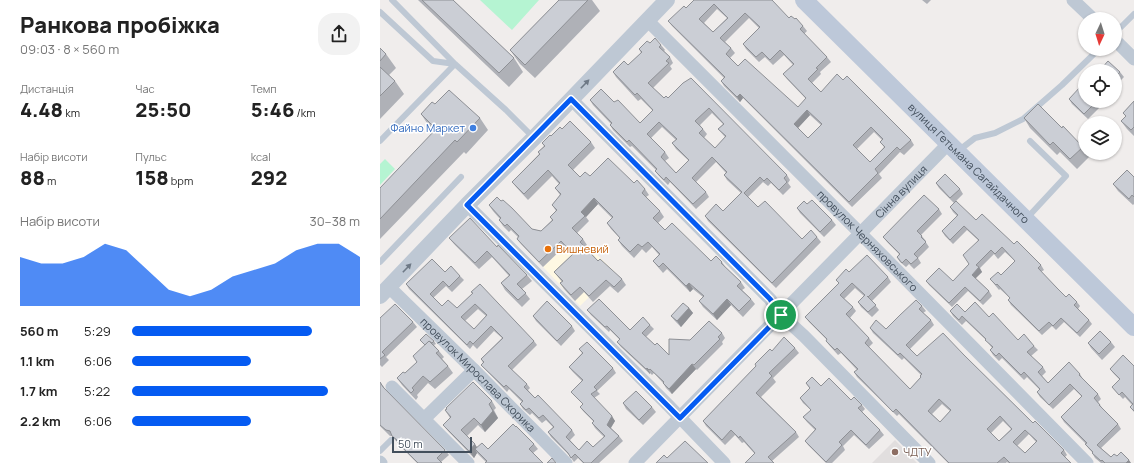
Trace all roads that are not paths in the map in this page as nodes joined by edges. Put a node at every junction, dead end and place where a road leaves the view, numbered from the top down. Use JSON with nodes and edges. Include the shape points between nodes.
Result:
{"nodes":[{"id":1,"x":392,"y":0,"type":"edge"},
{"id":2,"x":667,"y":0,"type":"edge"},
{"id":3,"x":804,"y":0,"type":"edge"},
{"id":4,"x":1073,"y":0,"type":"edge"},
{"id":5,"x":380,"y":12,"type":"edge"},
{"id":6,"x":1086,"y":12,"type":"edge"},
{"id":7,"x":1134,"y":14,"type":"edge"},
{"id":8,"x":647,"y":20,"type":"junction"},
{"id":9,"x":1122,"y":26,"type":"edge"},
{"id":10,"x":1122,"y":47,"type":"edge"},
{"id":11,"x":1092,"y":56,"type":"edge"},
{"id":12,"x":1134,"y":59,"type":"edge"},
{"id":13,"x":455,"y":64,"type":"junction"},
{"id":14,"x":571,"y":99,"type":"junction"},
{"id":15,"x":534,"y":138,"type":"junction"},
{"id":16,"x":380,"y":141,"type":"edge"},
{"id":17,"x":1030,"y":141,"type":"dead end"},
{"id":18,"x":953,"y":147,"type":"junction"},
{"id":19,"x":462,"y":178,"type":"dead end"},
{"id":20,"x":467,"y":205,"type":"junction"},
{"id":21,"x":1026,"y":219,"type":"junction"},
{"id":22,"x":861,"y":233,"type":"junction"},
{"id":23,"x":380,"y":262,"type":"edge"},
{"id":24,"x":385,"y":291,"type":"edge"},
{"id":25,"x":781,"y":315,"type":"junction"},
{"id":26,"x":1134,"y":327,"type":"edge"},
{"id":27,"x":474,"y":370,"type":"junction"},
{"id":28,"x":392,"y":387,"type":"dead end"},
{"id":29,"x":680,"y":418,"type":"junction"},
{"id":30,"x":424,"y":419,"type":"junction"},
{"id":31,"x":391,"y":440,"type":"edge"},
{"id":32,"x":380,"y":451,"type":"edge"},
{"id":33,"x":468,"y":463,"type":"edge"},
{"id":34,"x":566,"y":463,"type":"edge"},
{"id":35,"x":635,"y":463,"type":"edge"},
{"id":36,"x":724,"y":463,"type":"edge"},
{"id":37,"x":929,"y":463,"type":"edge"},
{"id":38,"x":1087,"y":463,"type":"edge"}],
"edges":[{"from":1,"to":13,"type":"lane"},
{"from":2,"to":8,"type":"street"},
{"from":3,"to":18,"type":"main road","name":"вулиця Гетьмана Сагайдачного"},
{"from":4,"to":6,"type":"street"},
{"from":5,"to":13,"type":"lane","via":[[433,61]]},
{"from":7,"to":9,"type":"lane"},
{"from":14,"to":8,"type":"street","one_way":true},
{"from":8,"to":22,"type":"street","name":"провулок Черняховського"},
{"from":10,"to":12,"type":"street"},
{"from":11,"to":18,"type":"lane","via":[[1023,119],[995,133]]},
{"from":13,"to":15,"type":"lane"},
{"from":13,"to":16,"type":"lane"},
{"from":14,"to":15,"type":"street"},
{"from":14,"to":25,"type":"street","via":[[770,299]]},
{"from":15,"to":20,"type":"street"},
{"from":17,"to":21,"type":"lane","via":[[1066,176]]},
{"from":18,"to":21,"type":"main road","name":"вулиця Гетьмана Сагайдачного"},
{"from":18,"to":22,"type":"street","name":"Сінна вулиця"},
{"from":19,"to":23,"type":"lane"},
{"from":24,"to":20,"type":"street","one_way":true},
{"from":20,"to":29,"type":"street"},
{"from":21,"to":26,"type":"main road","name":"вулиця Гетьмана Сагайдачного"},
{"from":22,"to":25,"type":"street","name":"Сінна вулиця"},
{"from":22,"to":38,"type":"street","name":"провулок Черняховського"},
{"from":24,"to":27,"type":"street","name":"провулок Мирослава Скорика"},
{"from":25,"to":29,"type":"street","name":"Сінна вулиця"},
{"from":25,"to":37,"type":"street"},
{"from":27,"to":30,"type":"street"},
{"from":27,"to":34,"type":"street","name":"провулок Мирослава Скорика"},
{"from":28,"to":30,"type":"street"},
{"from":29,"to":35,"type":"street","name":"Сінна вулиця"},
{"from":29,"to":36,"type":"street"},
{"from":30,"to":33,"type":"street"},
{"from":31,"to":32,"type":"lane"}]}
